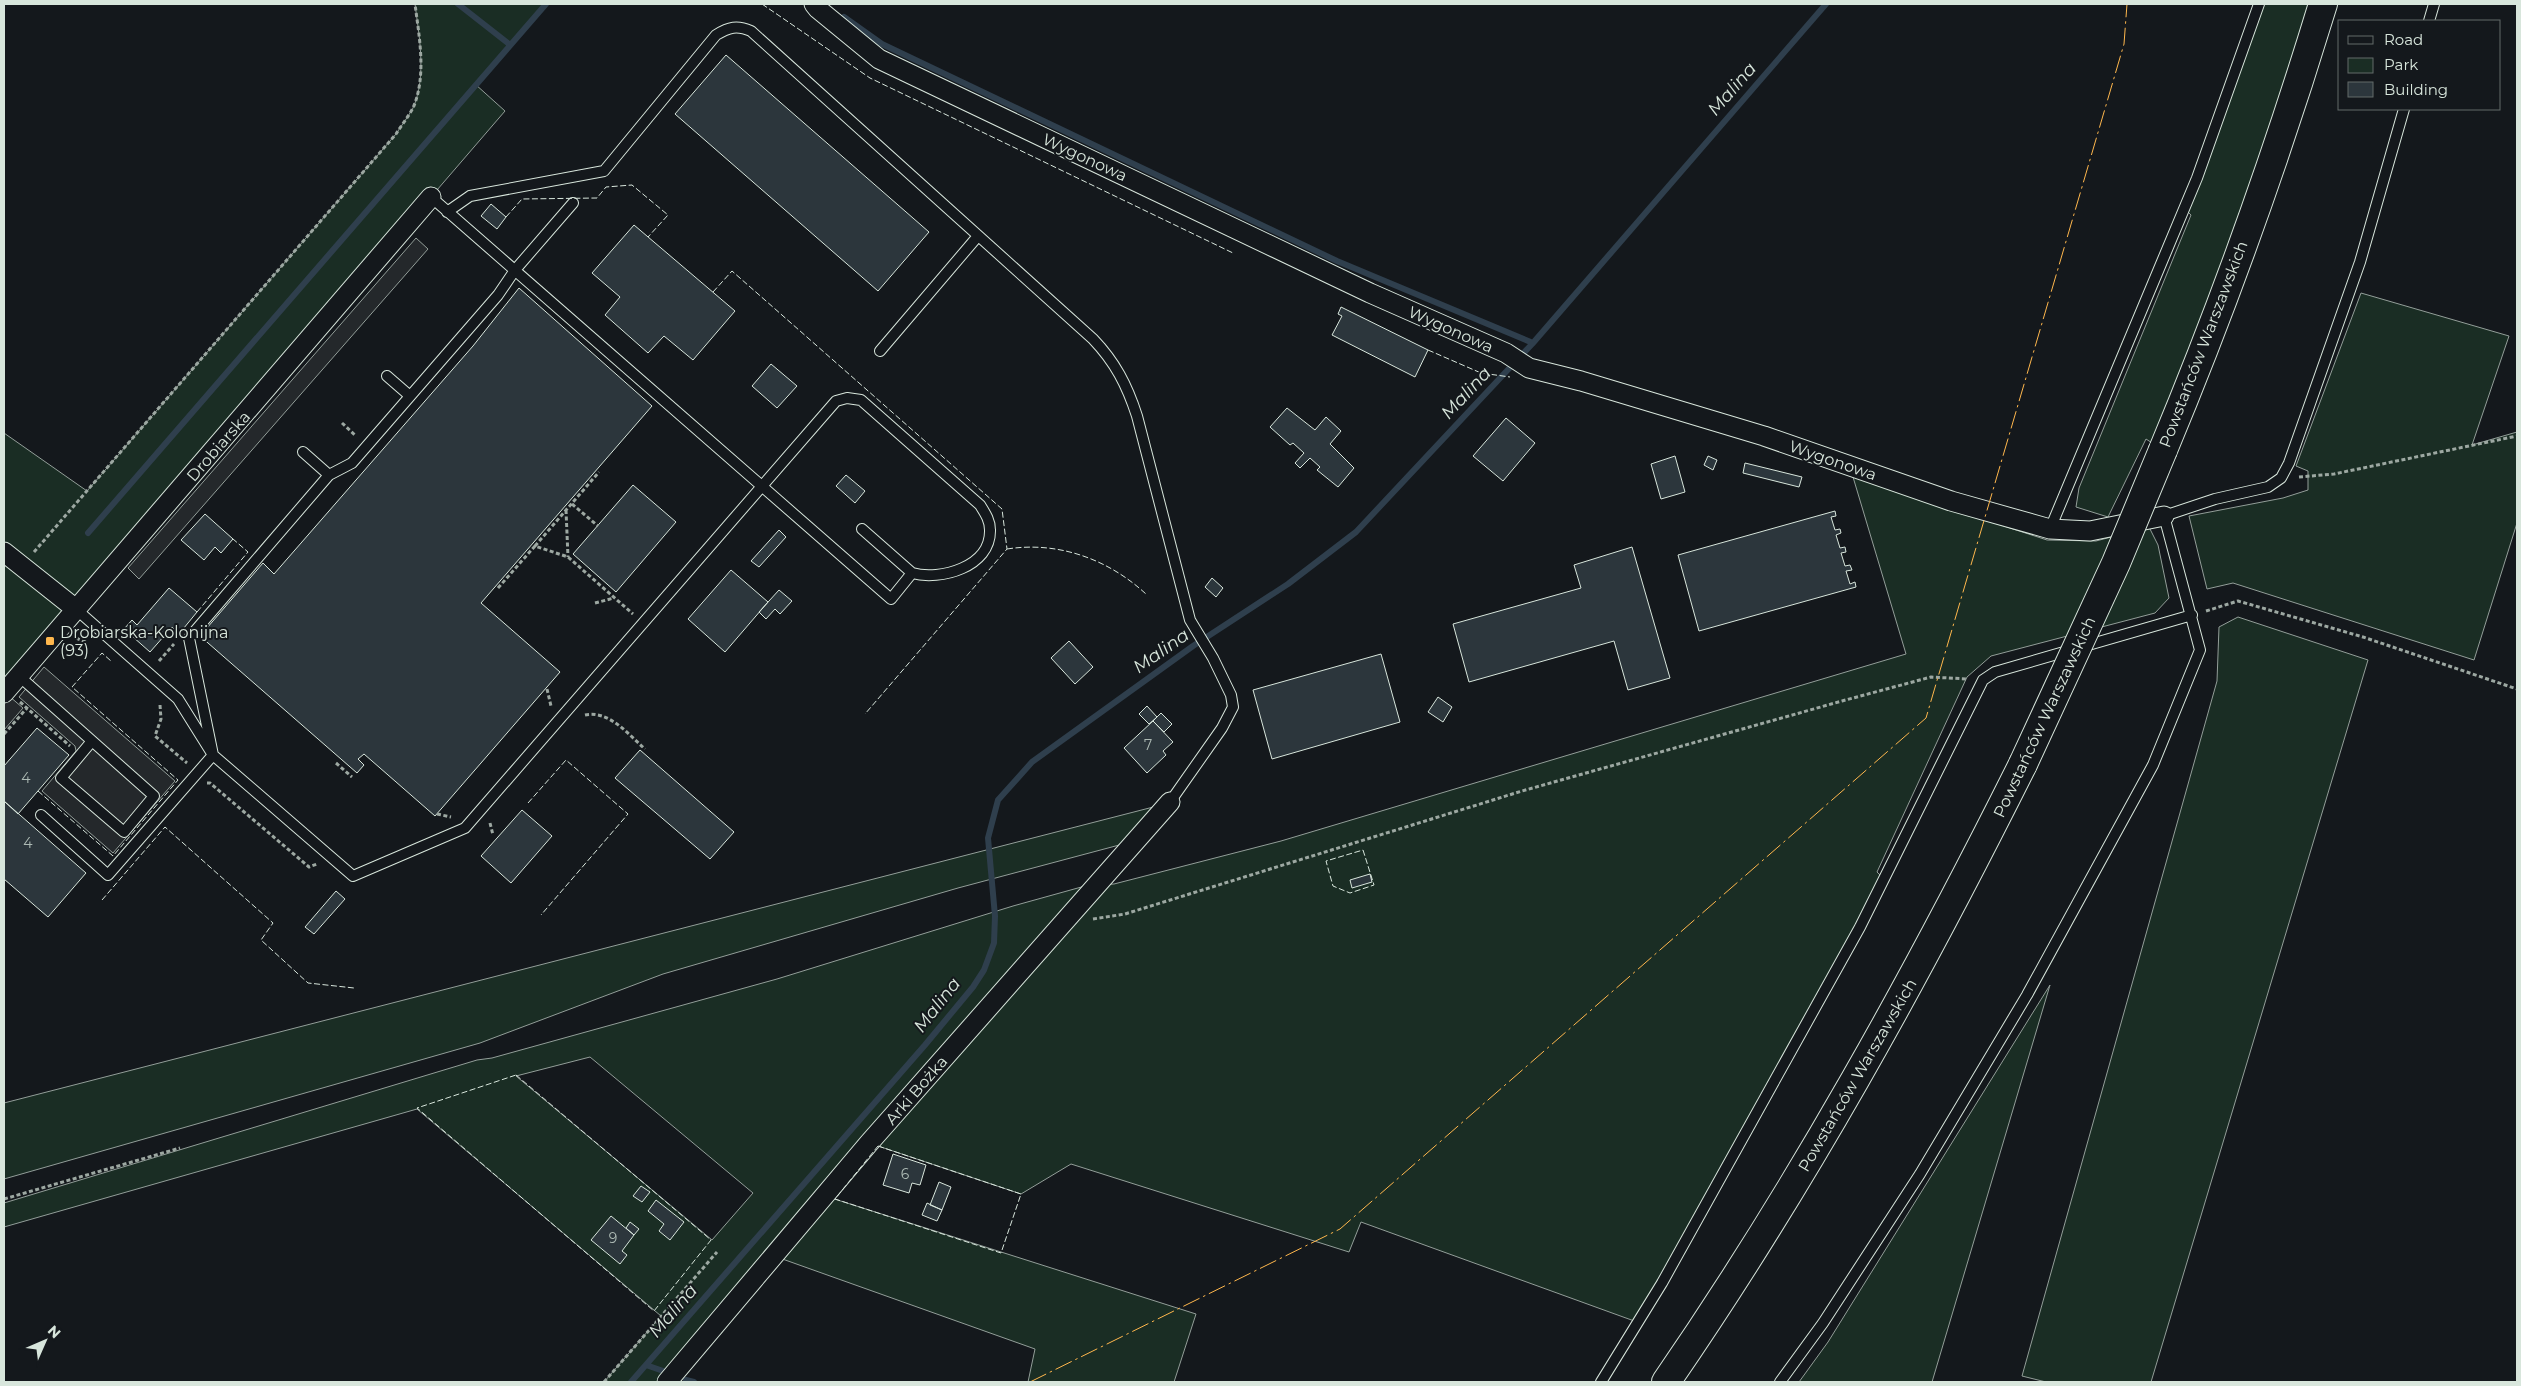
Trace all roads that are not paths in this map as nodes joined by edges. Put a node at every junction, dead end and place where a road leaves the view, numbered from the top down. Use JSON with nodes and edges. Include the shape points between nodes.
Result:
{"nodes":[{"id":1,"x":814,"y":4,"type":"edge"},
{"id":2,"x":2259,"y":4,"type":"edge"},
{"id":3,"x":2323,"y":4,"type":"edge"},
{"id":4,"x":2434,"y":4,"type":"edge"},
{"id":5,"x":2428,"y":20,"type":"edge"},
{"id":6,"x":2404,"y":110,"type":"edge"},
{"id":7,"x":431,"y":197,"type":"joint"},
{"id":8,"x":573,"y":203,"type":"dead end"},
{"id":9,"x":447,"y":212,"type":"junction"},
{"id":10,"x":978,"y":236,"type":"junction"},
{"id":11,"x":515,"y":270,"type":"junction"},
{"id":12,"x":880,"y":351,"type":"dead end"},
{"id":13,"x":387,"y":376,"type":"dead end"},
{"id":14,"x":410,"y":396,"type":"junction"},
{"id":15,"x":303,"y":452,"type":"dead end"},
{"id":16,"x":329,"y":475,"type":"junction"},
{"id":17,"x":762,"y":486,"type":"junction"},
{"id":18,"x":2164,"y":516,"type":"junction"},
{"id":19,"x":862,"y":529,"type":"dead end"},
{"id":20,"x":2050,"y":529,"type":"junction"},
{"id":21,"x":4,"y":552,"type":"edge"},
{"id":22,"x":912,"y":573,"type":"junction"},
{"id":23,"x":77,"y":610,"type":"junction"},
{"id":24,"x":2192,"y":615,"type":"junction"},
{"id":25,"x":19,"y":676,"type":"junction"},
{"id":26,"x":4,"y":693,"type":"edge"},
{"id":27,"x":92,"y":741,"type":"junction"},
{"id":28,"x":214,"y":755,"type":"junction"},
{"id":29,"x":1170,"y":802,"type":"joint"},
{"id":30,"x":41,"y":815,"type":"dead end"},
{"id":31,"x":667,"y":1382,"type":"edge"},
{"id":32,"x":1601,"y":1382,"type":"edge"},
{"id":33,"x":1666,"y":1382,"type":"edge"},
{"id":34,"x":1780,"y":1382,"type":"edge"}],
"edges":[{"from":1,"to":20,"type":"street","name":"Wygonowa","via":[[879,59],[1370,293],[1506,353],[1529,368],[1764,436],[1951,501]]},
{"from":2,"to":20,"type":"lane","via":[[2197,178]]},
{"from":3,"to":33,"type":"main road","name":"Powstańców Warszawskich","bridge":true,"via":[[2275,154],[2194,375],[2116,563],[2023,764],[1938,932],[1836,1116]]},
{"from":4,"to":5,"type":"lane"},
{"from":6,"to":18,"type":"lane","via":[[2360,262],[2281,478],[2268,487],[2214,499]]},
{"from":7,"to":9,"type":"lane"},
{"from":7,"to":23,"type":"street","name":"Drobiarska"},
{"from":8,"to":11,"type":"lane"},
{"from":9,"to":10,"type":"lane","via":[[470,196],[604,171],[716,35],[727,28],[740,26],[751,31]]},
{"from":9,"to":11,"type":"lane"},
{"from":10,"to":12,"type":"lane"},
{"from":10,"to":29,"type":"lane","via":[[1093,339],[1127,386],[1190,620],[1213,658],[1231,695],[1233,707]]},
{"from":11,"to":14,"type":"lane","via":[[498,295]]},
{"from":11,"to":17,"type":"lane"},
{"from":13,"to":14,"type":"lane"},
{"from":14,"to":16,"type":"lane","via":[[352,463]]},
{"from":15,"to":16,"type":"lane"},
{"from":16,"to":28,"type":"lane","via":[[188,638]]},
{"from":17,"to":22,"type":"lane","via":[[891,599]]},
{"from":17,"to":22,"type":"lane","via":[[836,402],[847,398],[861,400],[980,505],[988,518],[991,531],[986,547],[977,559],[952,572]]},
{"from":17,"to":28,"type":"lane","via":[[465,828],[353,876]]},
{"from":18,"to":20,"type":"street","name":"Wygonowa","via":[[2090,531]]},
{"from":18,"to":24,"type":"lane"},
{"from":19,"to":22,"type":"lane"},
{"from":21,"to":23,"type":"street"},
{"from":23,"to":25,"type":"street","name":"Drobiarska"},
{"from":23,"to":28,"type":"lane","via":[[178,699]]},
{"from":24,"to":32,"type":"lane","via":[[1994,672],[1983,680],[1860,927],[1662,1283]]},
{"from":24,"to":34,"type":"lane","via":[[2200,650],[2148,773],[2027,995],[1920,1174],[1823,1323]]},
{"from":25,"to":26,"type":"street","name":"Drobiarska"},
{"from":25,"to":27,"type":"lane"},
{"from":27,"to":27,"type":"lane","via":[[154,796],[124,832],[61,778]]},
{"from":28,"to":30,"type":"lane","via":[[108,875]]},
{"from":29,"to":31,"type":"street","name":"Arki Bożka","via":[[869,1143]]}]}
